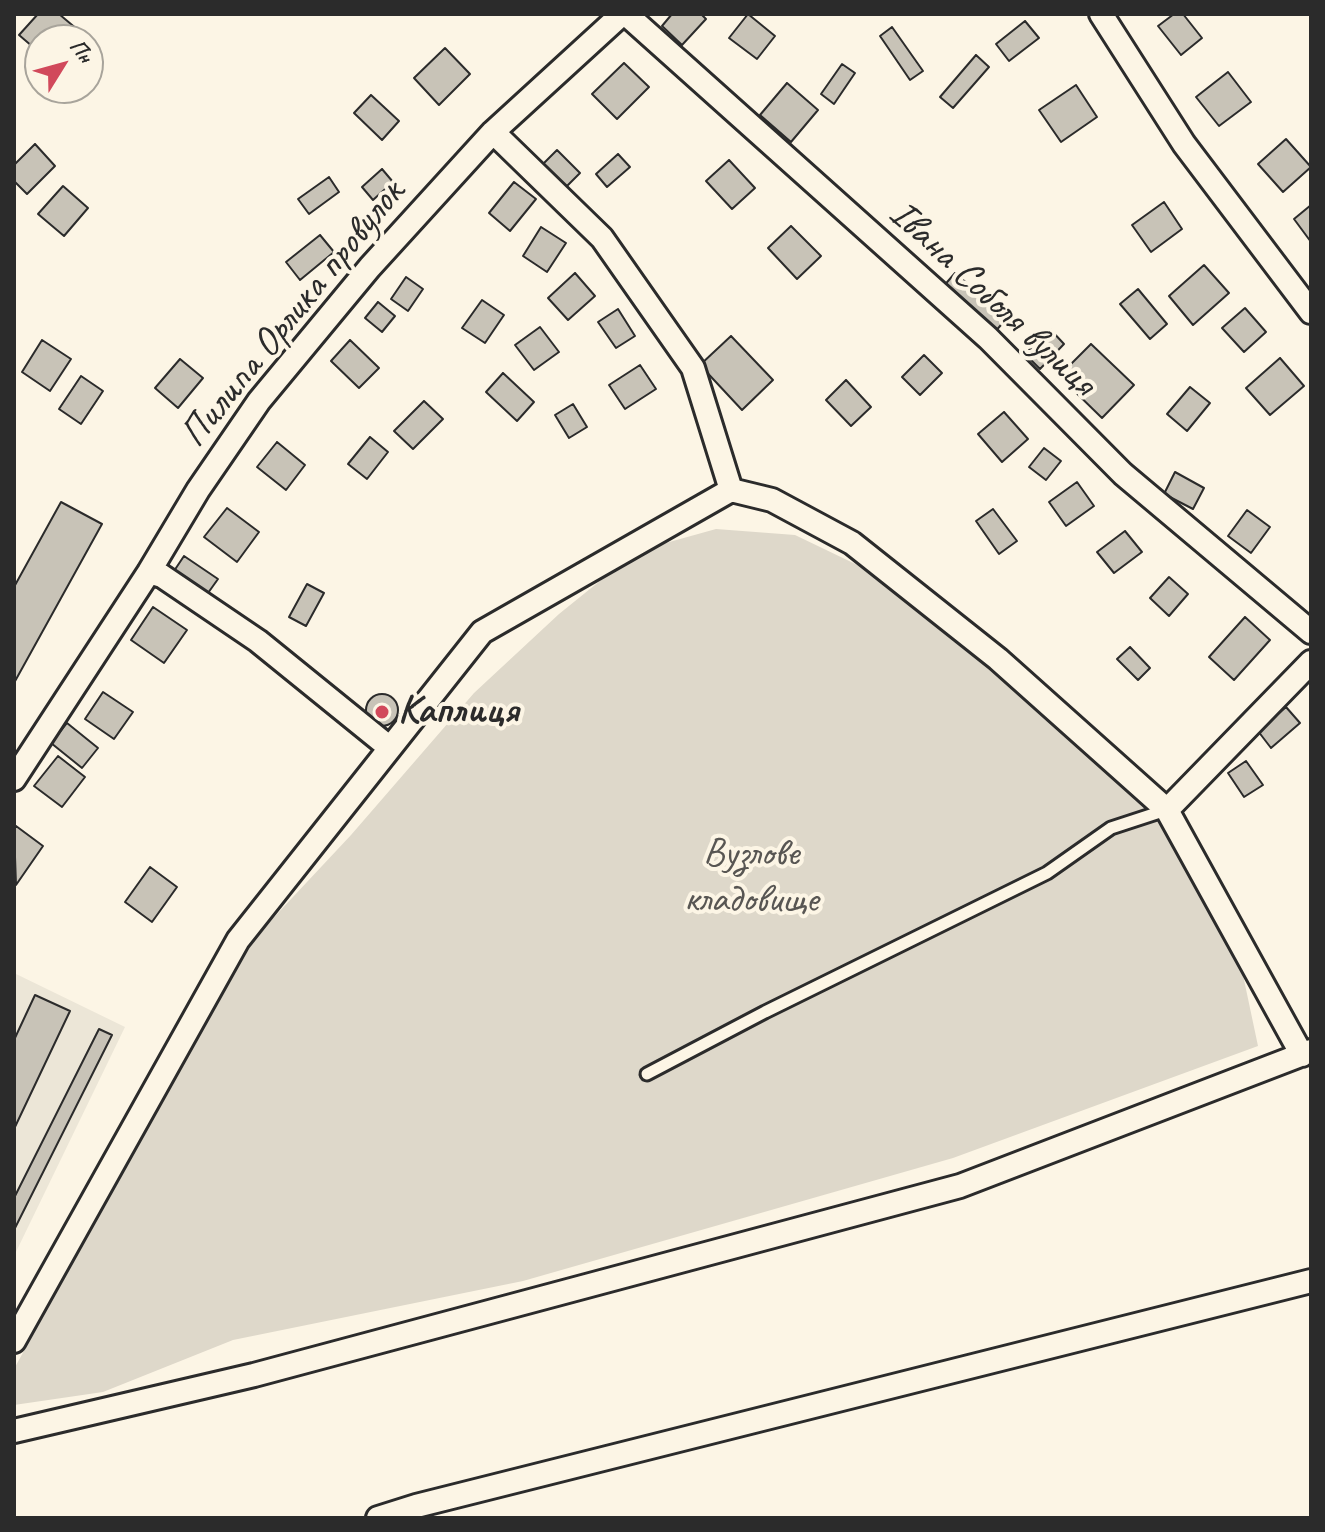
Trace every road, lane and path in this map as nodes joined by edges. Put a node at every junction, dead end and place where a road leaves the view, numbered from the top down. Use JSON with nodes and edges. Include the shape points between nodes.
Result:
{"nodes":[{"id":1,"x":624,"y":14,"type":"edge"},
{"id":2,"x":1101,"y":14,"type":"edge"},
{"id":3,"x":493,"y":132,"type":"junction"},
{"id":4,"x":1311,"y":312,"type":"edge"},
{"id":5,"x":731,"y":490,"type":"junction"},
{"id":6,"x":149,"y":572,"type":"junction"},
{"id":7,"x":1311,"y":632,"type":"edge"},
{"id":8,"x":1311,"y":662,"type":"edge"},
{"id":9,"x":390,"y":748,"type":"junction"},
{"id":10,"x":14,"y":779,"type":"edge"},
{"id":11,"x":1167,"y":810,"type":"junction"},
{"id":12,"x":1306,"y":1053,"type":"edge"},
{"id":13,"x":647,"y":1074,"type":"dead end"},
{"id":14,"x":1311,"y":1281,"type":"edge"},
{"id":15,"x":14,"y":1341,"type":"edge"},
{"id":16,"x":14,"y":1431,"type":"edge"},
{"id":17,"x":378,"y":1518,"type":"edge"}],
"edges":[{"from":1,"to":3,"type":"street","name":"Пилипа Орлика провулок"},
{"from":1,"to":7,"type":"street","name":"Івана Соболя вулиця","via":[[988,338],[1123,474]]},
{"from":2,"to":4,"type":"street","via":[[1184,144]]},
{"from":3,"to":5,"type":"street","via":[[602,238],[693,368]]},
{"from":3,"to":6,"type":"street","name":"Пилипа Орлика провулок","via":[[370,267],[259,401]]},
{"from":5,"to":9,"type":"street","via":[[482,632]]},
{"from":5,"to":11,"type":"street","via":[[772,500],[852,543],[998,659]]},
{"from":6,"to":9,"type":"street","via":[[258,641]]},
{"from":6,"to":10,"type":"street","name":"Пилипа Орлика провулок"},
{"from":8,"to":11,"type":"street"},
{"from":9,"to":15,"type":"street","via":[[238,940]]},
{"from":11,"to":12,"type":"street"},
{"from":11,"to":13,"type":"lane","via":[[1111,828],[1047,873]]},
{"from":12,"to":16,"type":"street","via":[[960,1186],[254,1375]]},
{"from":14,"to":17,"type":"street"}]}
